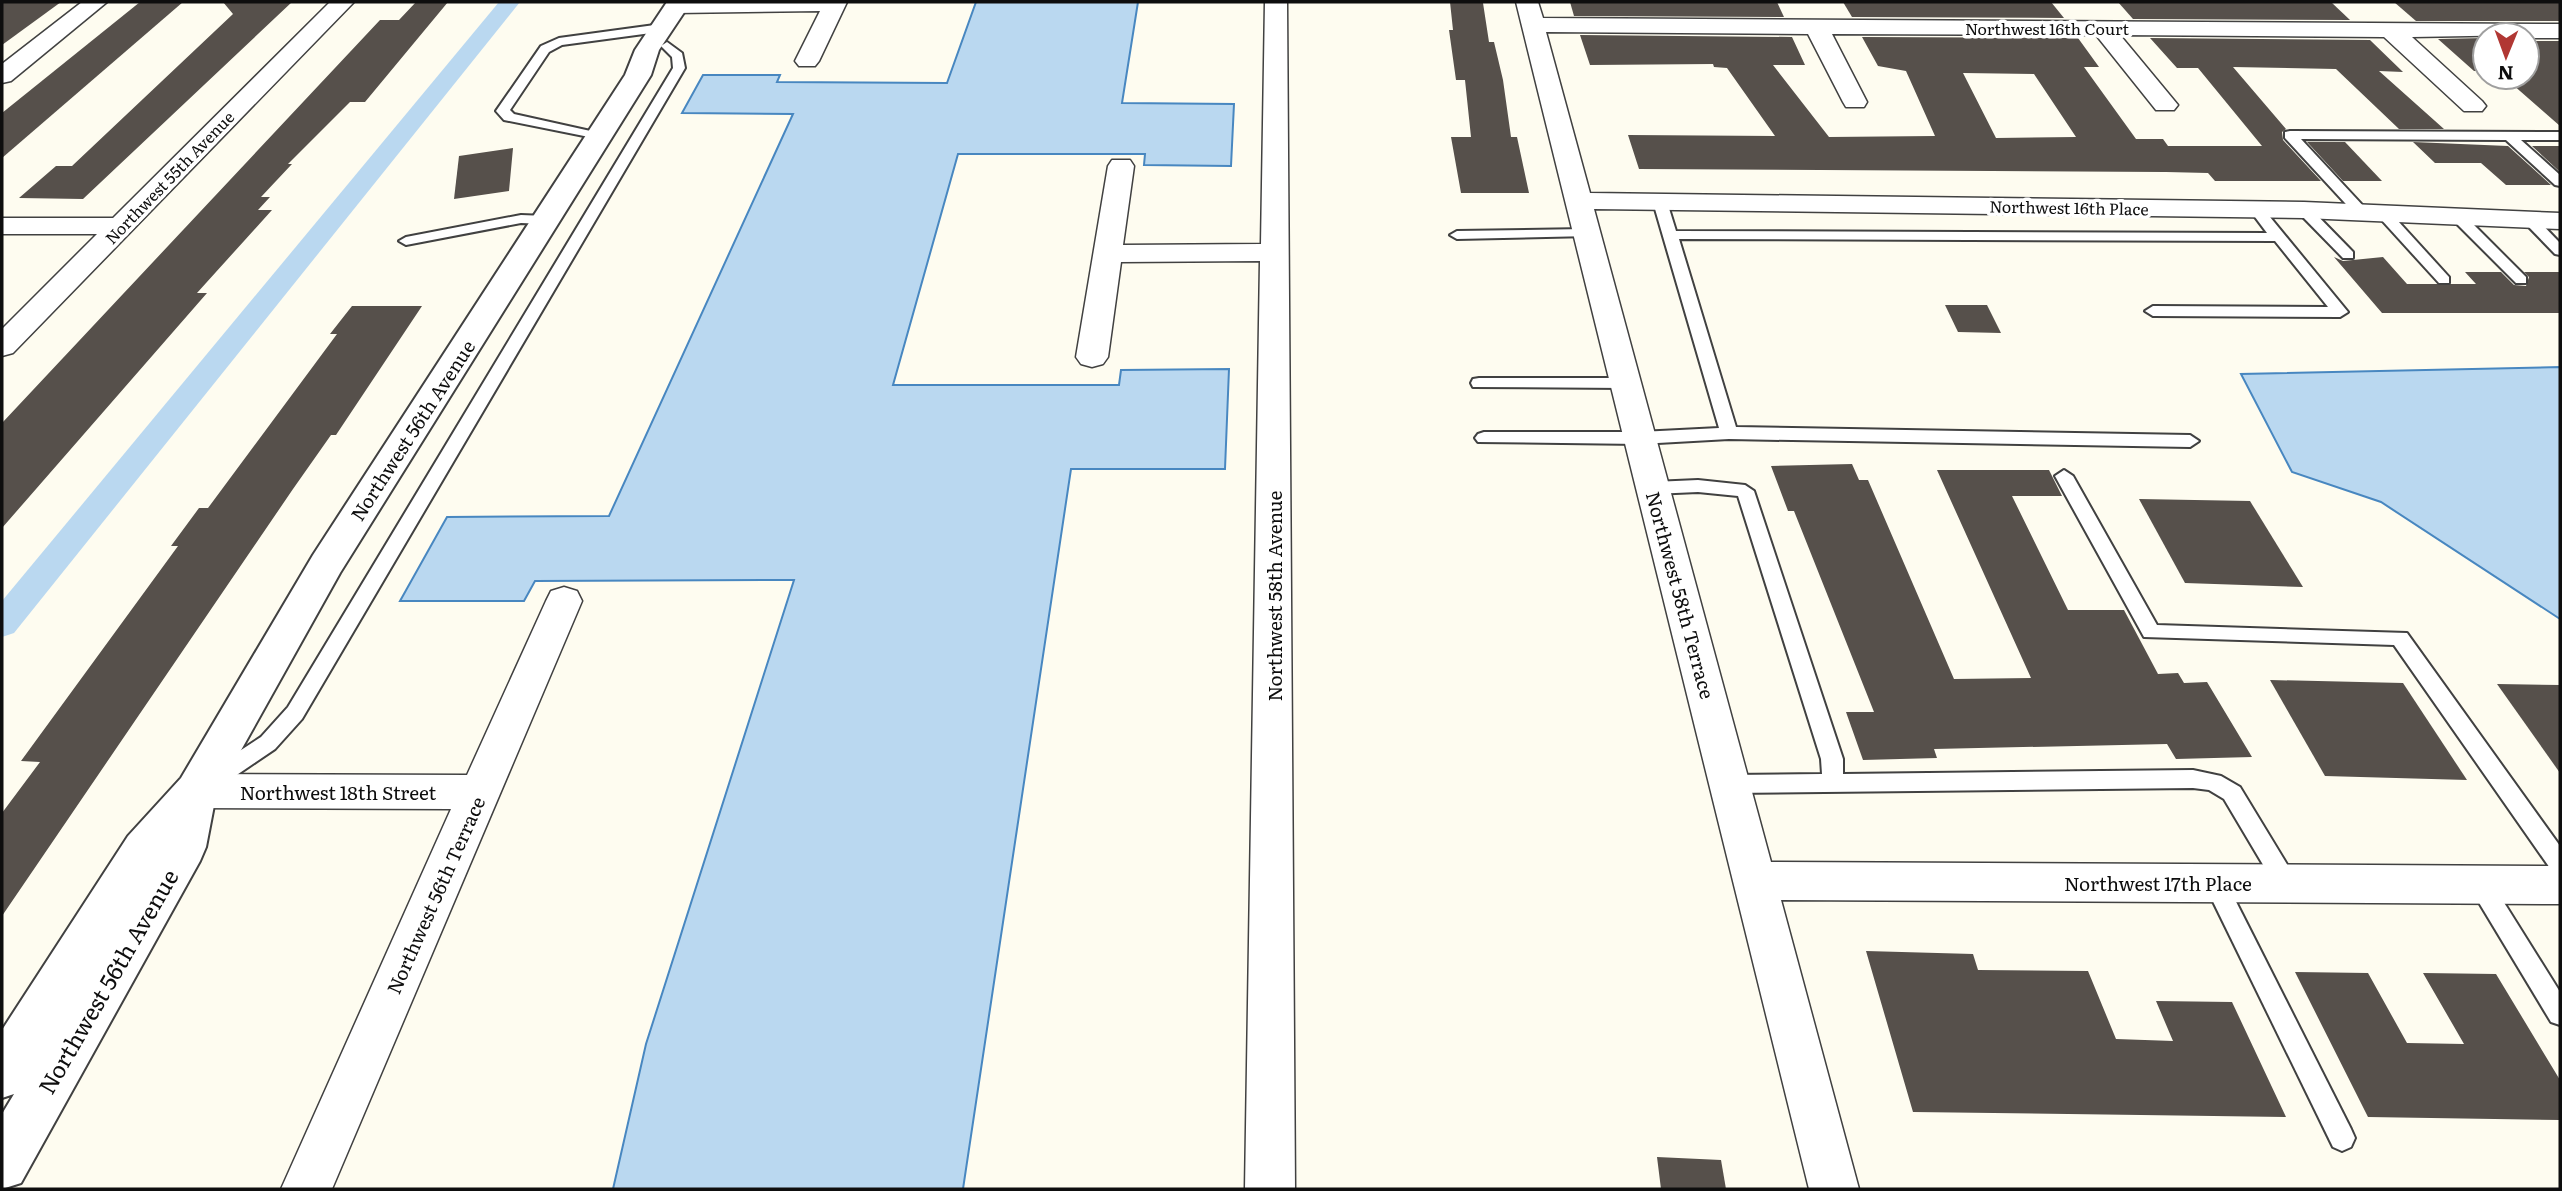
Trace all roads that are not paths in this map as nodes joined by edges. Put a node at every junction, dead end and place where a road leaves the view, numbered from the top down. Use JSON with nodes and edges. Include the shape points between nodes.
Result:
{"nodes":[{"id":1,"x":96,"y":2,"type":"edge"},
{"id":2,"x":1276,"y":2,"type":"edge"},
{"id":3,"x":836,"y":3,"type":"edge"},
{"id":4,"x":339,"y":4,"type":"edge"},
{"id":5,"x":690,"y":4,"type":"edge"},
{"id":6,"x":1530,"y":13,"type":"edge"},
{"id":7,"x":1816,"y":26,"type":"junction"},
{"id":8,"x":2102,"y":28,"type":"junction"},
{"id":9,"x":2390,"y":30,"type":"junction"},
{"id":10,"x":2560,"y":31,"type":"edge"},
{"id":11,"x":664,"y":37,"type":"junction"},
{"id":12,"x":807,"y":61,"type":"dead end"},
{"id":13,"x":2,"y":76,"type":"edge"},
{"id":14,"x":1855,"y":102,"type":"dead end"},
{"id":15,"x":2165,"y":104,"type":"dead end"},
{"id":16,"x":2473,"y":106,"type":"dead end"},
{"id":17,"x":2509,"y":136,"type":"junction"},
{"id":18,"x":2560,"y":136,"type":"edge"},
{"id":19,"x":598,"y":137,"type":"junction"},
{"id":20,"x":1121,"y":166,"type":"dead end"},
{"id":21,"x":2560,"y":182,"type":"edge"},
{"id":22,"x":1660,"y":202,"type":"junction"},
{"id":23,"x":2256,"y":209,"type":"junction"},
{"id":24,"x":2304,"y":210,"type":"junction"},
{"id":25,"x":2372,"y":213,"type":"junction"},
{"id":26,"x":1582,"y":217,"type":"junction"},
{"id":27,"x":2458,"y":217,"type":"junction"},
{"id":28,"x":546,"y":220,"type":"junction"},
{"id":29,"x":2530,"y":220,"type":"junction"},
{"id":30,"x":2560,"y":221,"type":"edge"},
{"id":31,"x":2,"y":226,"type":"edge"},
{"id":32,"x":121,"y":226,"type":"junction"},
{"id":33,"x":1457,"y":235,"type":"dead end"},
{"id":34,"x":1669,"y":235,"type":"junction"},
{"id":35,"x":2279,"y":237,"type":"junction"},
{"id":36,"x":406,"y":241,"type":"dead end"},
{"id":37,"x":2560,"y":251,"type":"edge"},
{"id":38,"x":1276,"y":252,"type":"junction"},
{"id":39,"x":1110,"y":254,"type":"junction"},
{"id":40,"x":2348,"y":255,"type":"dead end"},
{"id":41,"x":2444,"y":280,"type":"dead end"},
{"id":42,"x":2521,"y":280,"type":"dead end"},
{"id":43,"x":2153,"y":311,"type":"dead end"},
{"id":44,"x":2,"y":346,"type":"edge"},
{"id":45,"x":1091,"y":357,"type":"dead end"},
{"id":46,"x":1479,"y":383,"type":"dead end"},
{"id":47,"x":1625,"y":383,"type":"junction"},
{"id":48,"x":1729,"y":433,"type":"junction"},
{"id":49,"x":1484,"y":438,"type":"dead end"},
{"id":50,"x":1640,"y":438,"type":"junction"},
{"id":51,"x":2190,"y":441,"type":"dead end"},
{"id":52,"x":2064,"y":476,"type":"dead end"},
{"id":53,"x":1653,"y":488,"type":"junction"},
{"id":54,"x":564,"y":601,"type":"dead end"},
{"id":55,"x":1833,"y":782,"type":"junction"},
{"id":56,"x":1730,"y":784,"type":"junction"},
{"id":57,"x":196,"y":791,"type":"junction"},
{"id":58,"x":481,"y":792,"type":"junction"},
{"id":59,"x":2560,"y":864,"type":"edge"},
{"id":60,"x":1756,"y":881,"type":"junction"},
{"id":61,"x":2215,"y":883,"type":"junction"},
{"id":62,"x":2286,"y":883,"type":"junction"},
{"id":63,"x":2480,"y":884,"type":"junction"},
{"id":64,"x":2560,"y":885,"type":"edge"},
{"id":65,"x":2560,"y":1014,"type":"edge"},
{"id":66,"x":2,"y":1074,"type":"edge"},
{"id":67,"x":2342,"y":1138,"type":"dead end"},
{"id":68,"x":2,"y":1164,"type":"edge"},
{"id":69,"x":306,"y":1189,"type":"edge"},
{"id":70,"x":1270,"y":1189,"type":"edge"},
{"id":71,"x":1834,"y":1189,"type":"edge"}],
"edges":[{"from":1,"to":13,"type":"street"},
{"from":2,"to":38,"type":"street","name":"Northwest 58th Avenue"},
{"from":3,"to":5,"type":"street"},
{"from":3,"to":12,"type":"street"},
{"from":4,"to":32,"type":"street","name":"Northwest 55th Avenue"},
{"from":5,"to":11,"type":"street","name":"Northwest 56th Avenue"},
{"from":6,"to":7,"type":"street","name":"Northwest 16th Court"},
{"from":6,"to":26,"type":"street","name":"Northwest 58th Terrace"},
{"from":7,"to":8,"type":"street","name":"Northwest 16th Court"},
{"from":7,"to":14,"type":"street"},
{"from":8,"to":9,"type":"street","name":"Northwest 16th Court"},
{"from":8,"to":15,"type":"street"},
{"from":9,"to":10,"type":"street","name":"Northwest 16th Court"},
{"from":9,"to":16,"type":"street"},
{"from":11,"to":19,"type":"street","name":"Northwest 56th Avenue","via":[[647,50],[638,75]]},
{"from":11,"to":19,"type":"lane","via":[[559,42],[545,50],[503,111],[509,117]]},
{"from":11,"to":57,"type":"lane","via":[[678,57],[678,68],[295,713],[268,743]]},
{"from":17,"to":18,"type":"lane"},
{"from":17,"to":21,"type":"lane"},
{"from":17,"to":25,"type":"lane","via":[[2290,135]]},
{"from":19,"to":28,"type":"street","name":"Northwest 56th Avenue"},
{"from":20,"to":39,"type":"street"},
{"from":22,"to":23,"type":"street","name":"Northwest 16th Place"},
{"from":22,"to":26,"type":"street","name":"Northwest 16th Place"},
{"from":22,"to":34,"type":"lane"},
{"from":23,"to":24,"type":"street","name":"Northwest 16th Place"},
{"from":23,"to":35,"type":"lane"},
{"from":24,"to":25,"type":"street","name":"Northwest 16th Place"},
{"from":24,"to":40,"type":"lane"},
{"from":25,"to":27,"type":"street","name":"Northwest 16th Place"},
{"from":25,"to":41,"type":"lane"},
{"from":26,"to":33,"type":"lane"},
{"from":26,"to":47,"type":"street","name":"Northwest 58th Terrace"},
{"from":27,"to":29,"type":"street","name":"Northwest 16th Place"},
{"from":27,"to":42,"type":"lane"},
{"from":28,"to":36,"type":"lane","via":[[522,219]]},
{"from":28,"to":57,"type":"street","name":"Northwest 56th Avenue","via":[[326,565]]},
{"from":29,"to":30,"type":"street","name":"Northwest 16th Place"},
{"from":29,"to":37,"type":"lane"},
{"from":31,"to":32,"type":"street"},
{"from":32,"to":44,"type":"street","name":"Northwest 55th Avenue"},
{"from":34,"to":35,"type":"lane"},
{"from":34,"to":48,"type":"lane"},
{"from":35,"to":43,"type":"lane","via":[[2340,312]]},
{"from":38,"to":39,"type":"street"},
{"from":38,"to":70,"type":"street","name":"Northwest 58th Avenue"},
{"from":39,"to":45,"type":"street"},
{"from":46,"to":47,"type":"lane"},
{"from":47,"to":50,"type":"street","name":"Northwest 58th Terrace"},
{"from":48,"to":50,"type":"lane"},
{"from":48,"to":51,"type":"lane"},
{"from":49,"to":50,"type":"lane"},
{"from":50,"to":53,"type":"street","name":"Northwest 58th Terrace"},
{"from":52,"to":59,"type":"lane","via":[[2151,632],[2400,638]]},
{"from":53,"to":55,"type":"lane","via":[[1745,491],[1832,759]]},
{"from":53,"to":56,"type":"street","name":"Northwest 58th Terrace"},
{"from":54,"to":58,"type":"street","name":"Northwest 56th Terrace"},
{"from":55,"to":56,"type":"lane"},
{"from":55,"to":62,"type":"lane","via":[[2213,782],[2232,793]]},
{"from":56,"to":60,"type":"street","name":"Northwest 58th Terrace"},
{"from":57,"to":58,"type":"street","name":"Northwest 18th Street"},
{"from":57,"to":66,"type":"street","name":"Northwest 56th Avenue","via":[[144,850]]},
{"from":57,"to":68,"type":"street","name":"Northwest 56th Avenue","via":[[184,847]]},
{"from":58,"to":69,"type":"street","name":"Northwest 56th Terrace"},
{"from":60,"to":61,"type":"street","name":"Northwest 17th Place"},
{"from":60,"to":71,"type":"street","name":"Northwest 58th Terrace"},
{"from":61,"to":62,"type":"street","name":"Northwest 17th Place"},
{"from":61,"to":67,"type":"lane"},
{"from":62,"to":63,"type":"street","name":"Northwest 17th Place"},
{"from":63,"to":64,"type":"street","name":"Northwest 17th Place"},
{"from":63,"to":65,"type":"lane"}]}
